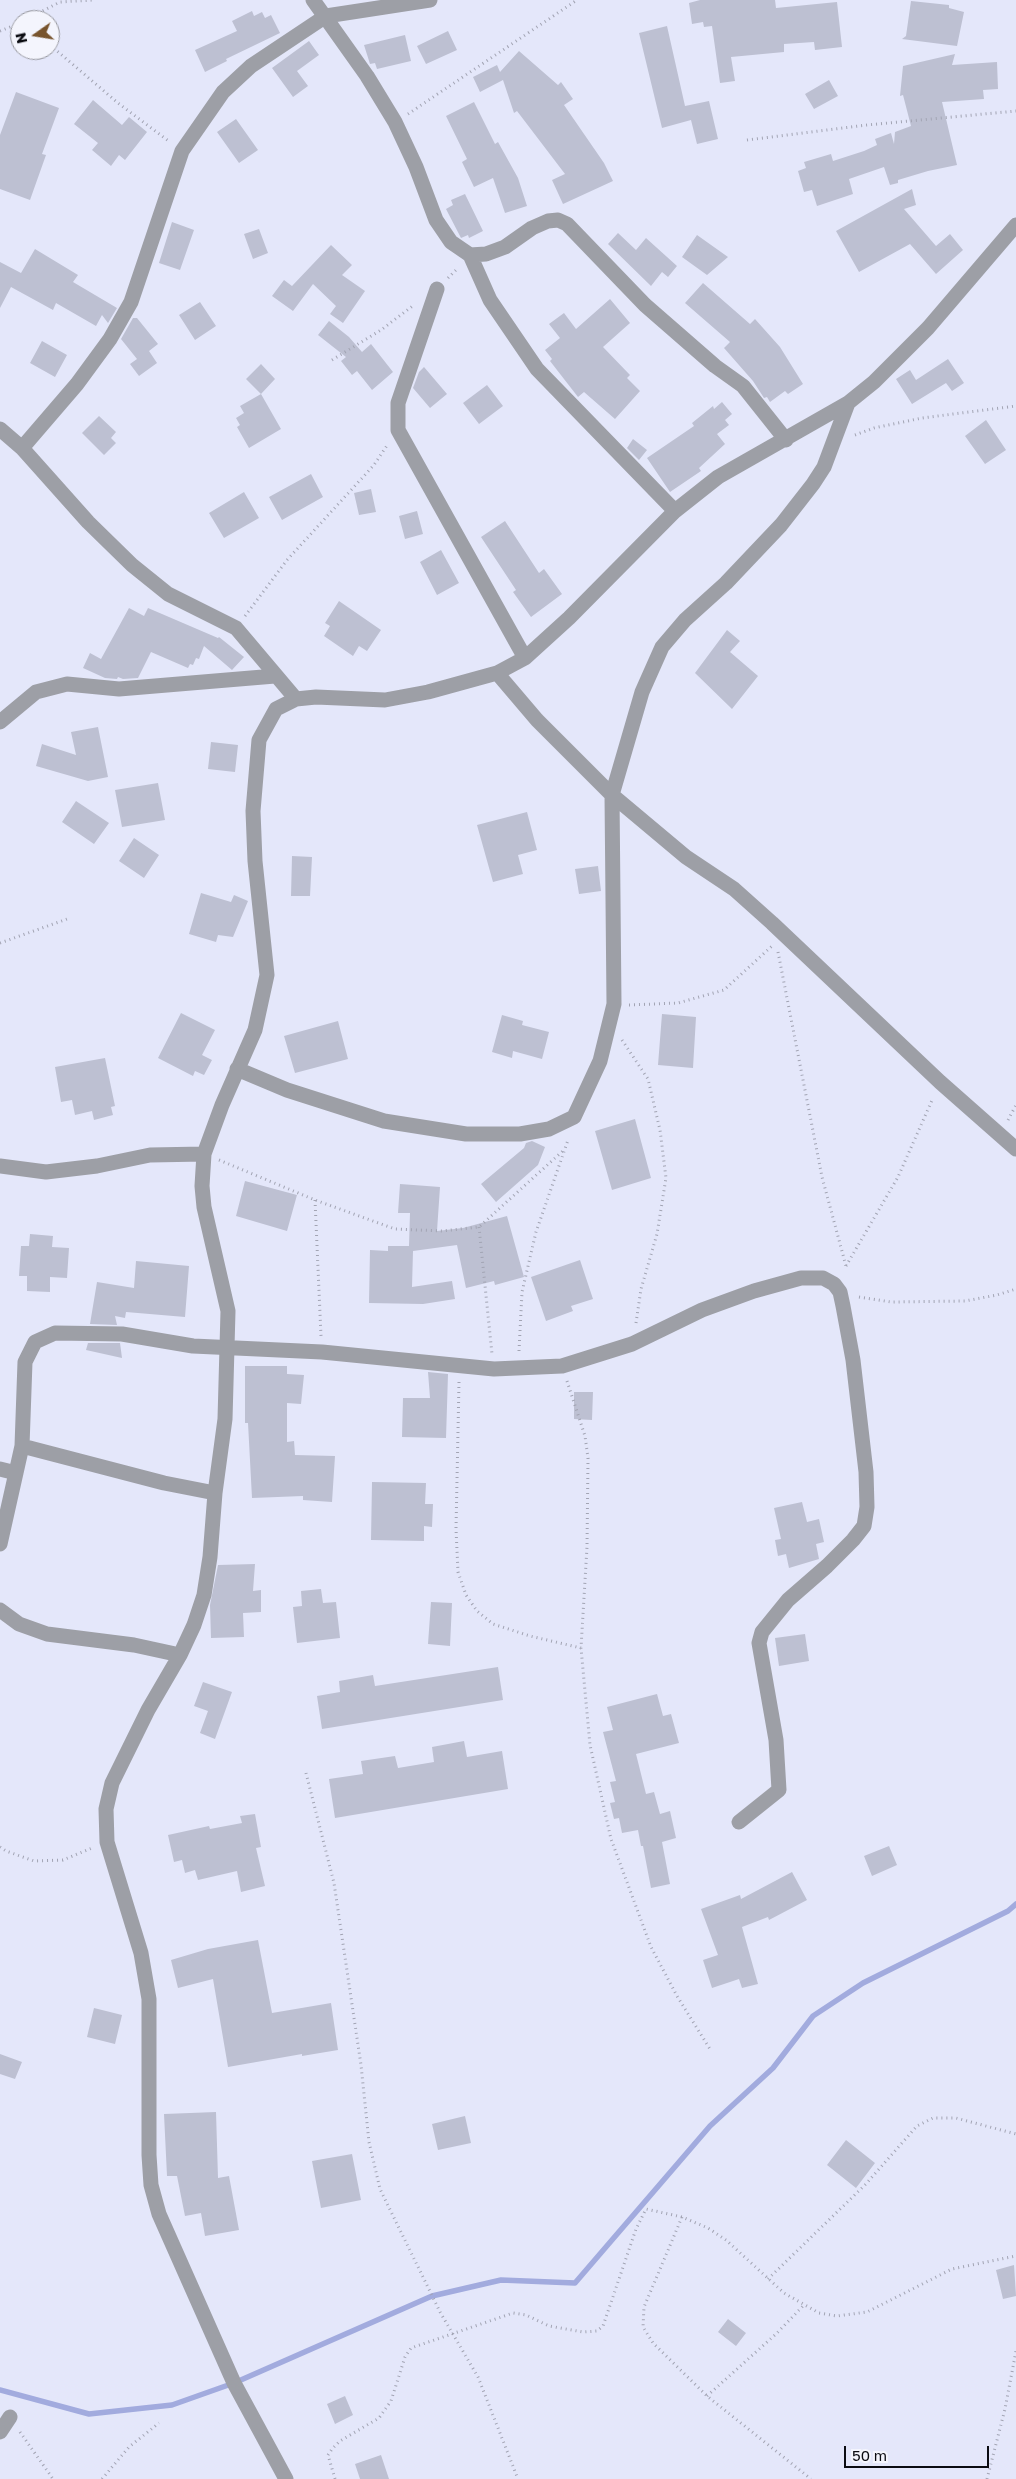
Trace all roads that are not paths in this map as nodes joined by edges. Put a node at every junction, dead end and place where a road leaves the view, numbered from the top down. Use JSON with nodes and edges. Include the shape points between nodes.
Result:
{"nodes":[{"id":1,"x":313,"y":0,"type":"edge"},
{"id":2,"x":430,"y":0,"type":"edge"},
{"id":3,"x":326,"y":16,"type":"junction"},
{"id":4,"x":1016,"y":225,"type":"edge"},
{"id":5,"x":470,"y":255,"type":"junction"},
{"id":6,"x":437,"y":289,"type":"road end"},
{"id":7,"x":848,"y":403,"type":"junction"},
{"id":8,"x":0,"y":429,"type":"edge"},
{"id":9,"x":786,"y":440,"type":"junction"},
{"id":10,"x":22,"y":448,"type":"junction"},
{"id":11,"x":675,"y":511,"type":"junction"},
{"id":12,"x":525,"y":658,"type":"junction"},
{"id":13,"x":497,"y":673,"type":"junction"},
{"id":14,"x":275,"y":676,"type":"junction"},
{"id":15,"x":296,"y":699,"type":"junction"},
{"id":16,"x":0,"y":722,"type":"edge"},
{"id":17,"x":612,"y":795,"type":"junction"},
{"id":18,"x":237,"y":1069,"type":"junction"},
{"id":19,"x":1016,"y":1149,"type":"edge"},
{"id":20,"x":204,"y":1154,"type":"junction"},
{"id":21,"x":0,"y":1166,"type":"edge"},
{"id":22,"x":226,"y":1347,"type":"junction"},
{"id":23,"x":22,"y":1446,"type":"junction"},
{"id":24,"x":0,"y":1469,"type":"edge"},
{"id":25,"x":16,"y":1473,"type":"junction"},
{"id":26,"x":214,"y":1493,"type":"junction"},
{"id":27,"x":0,"y":1544,"type":"edge"},
{"id":28,"x":0,"y":1610,"type":"edge"},
{"id":29,"x":180,"y":1655,"type":"junction"},
{"id":30,"x":739,"y":1822,"type":"dead end"},
{"id":31,"x":10,"y":2417,"type":"road end"},
{"id":32,"x":0,"y":2432,"type":"edge"},
{"id":33,"x":286,"y":2479,"type":"edge"}],
"edges":[{"from":1,"to":3,"type":"street"},
{"from":2,"to":3,"type":"street"},
{"from":3,"to":5,"type":"street","via":[[394,122],[443,233]]},
{"from":3,"to":10,"type":"street","via":[[251,66],[223,92],[182,151],[131,302],[110,339],[77,384]]},
{"from":4,"to":7,"type":"street","via":[[928,328]]},
{"from":5,"to":9,"type":"street","via":[[486,254],[505,247],[548,221],[558,220],[567,224],[645,306],[743,386]]},
{"from":5,"to":11,"type":"street","via":[[490,300],[537,369]]},
{"from":6,"to":12,"type":"street","via":[[398,403],[398,430]]},
{"from":7,"to":9,"type":"street"},
{"from":7,"to":17,"type":"street","via":[[824,467],[781,525],[662,647],[642,692]]},
{"from":8,"to":10,"type":"street"},
{"from":9,"to":11,"type":"street","via":[[718,477]]},
{"from":10,"to":14,"type":"street","via":[[88,522],[132,565],[168,594],[236,628]]},
{"from":11,"to":12,"type":"street","via":[[570,618]]},
{"from":12,"to":13,"type":"street"},
{"from":13,"to":15,"type":"street","via":[[385,700]]},
{"from":13,"to":17,"type":"street","via":[[537,720]]},
{"from":14,"to":15,"type":"street"},
{"from":14,"to":16,"type":"street","via":[[119,689],[68,684],[51,686],[36,692]]},
{"from":15,"to":18,"type":"street","via":[[276,708],[259,740],[253,811],[267,975],[254,1030]]},
{"from":17,"to":18,"type":"street","via":[[614,1004],[591,1084],[574,1117],[549,1129],[520,1134],[466,1134],[384,1121],[287,1090]]},
{"from":17,"to":19,"type":"street","via":[[686,857],[734,889],[766,917],[940,1082]]},
{"from":18,"to":20,"type":"street"},
{"from":20,"to":21,"type":"street","via":[[150,1155],[46,1172]]},
{"from":20,"to":22,"type":"street","via":[[204,1207],[228,1311]]},
{"from":22,"to":23,"type":"street","via":[[193,1346],[122,1334],[55,1333],[35,1342],[25,1362]]},
{"from":22,"to":26,"type":"street","via":[[225,1418]]},
{"from":22,"to":30,"type":"street","via":[[322,1352],[494,1369],[562,1366],[632,1344],[702,1310],[776,1284],[823,1278],[837,1288],[853,1360],[866,1472],[864,1526],[788,1600],[762,1632],[759,1643],[776,1740],[780,1790]]},
{"from":23,"to":25,"type":"street"},
{"from":23,"to":26,"type":"street"},
{"from":24,"to":25,"type":"street"},
{"from":25,"to":27,"type":"street"},
{"from":26,"to":29,"type":"street","via":[[204,1595]]},
{"from":28,"to":29,"type":"street","via":[[19,1624],[47,1634],[134,1645]]},
{"from":29,"to":33,"type":"street","via":[[112,1783],[106,1809],[107,1842],[142,1953],[149,1999],[151,2186],[234,2383]]},
{"from":31,"to":32,"type":"street"}]}
